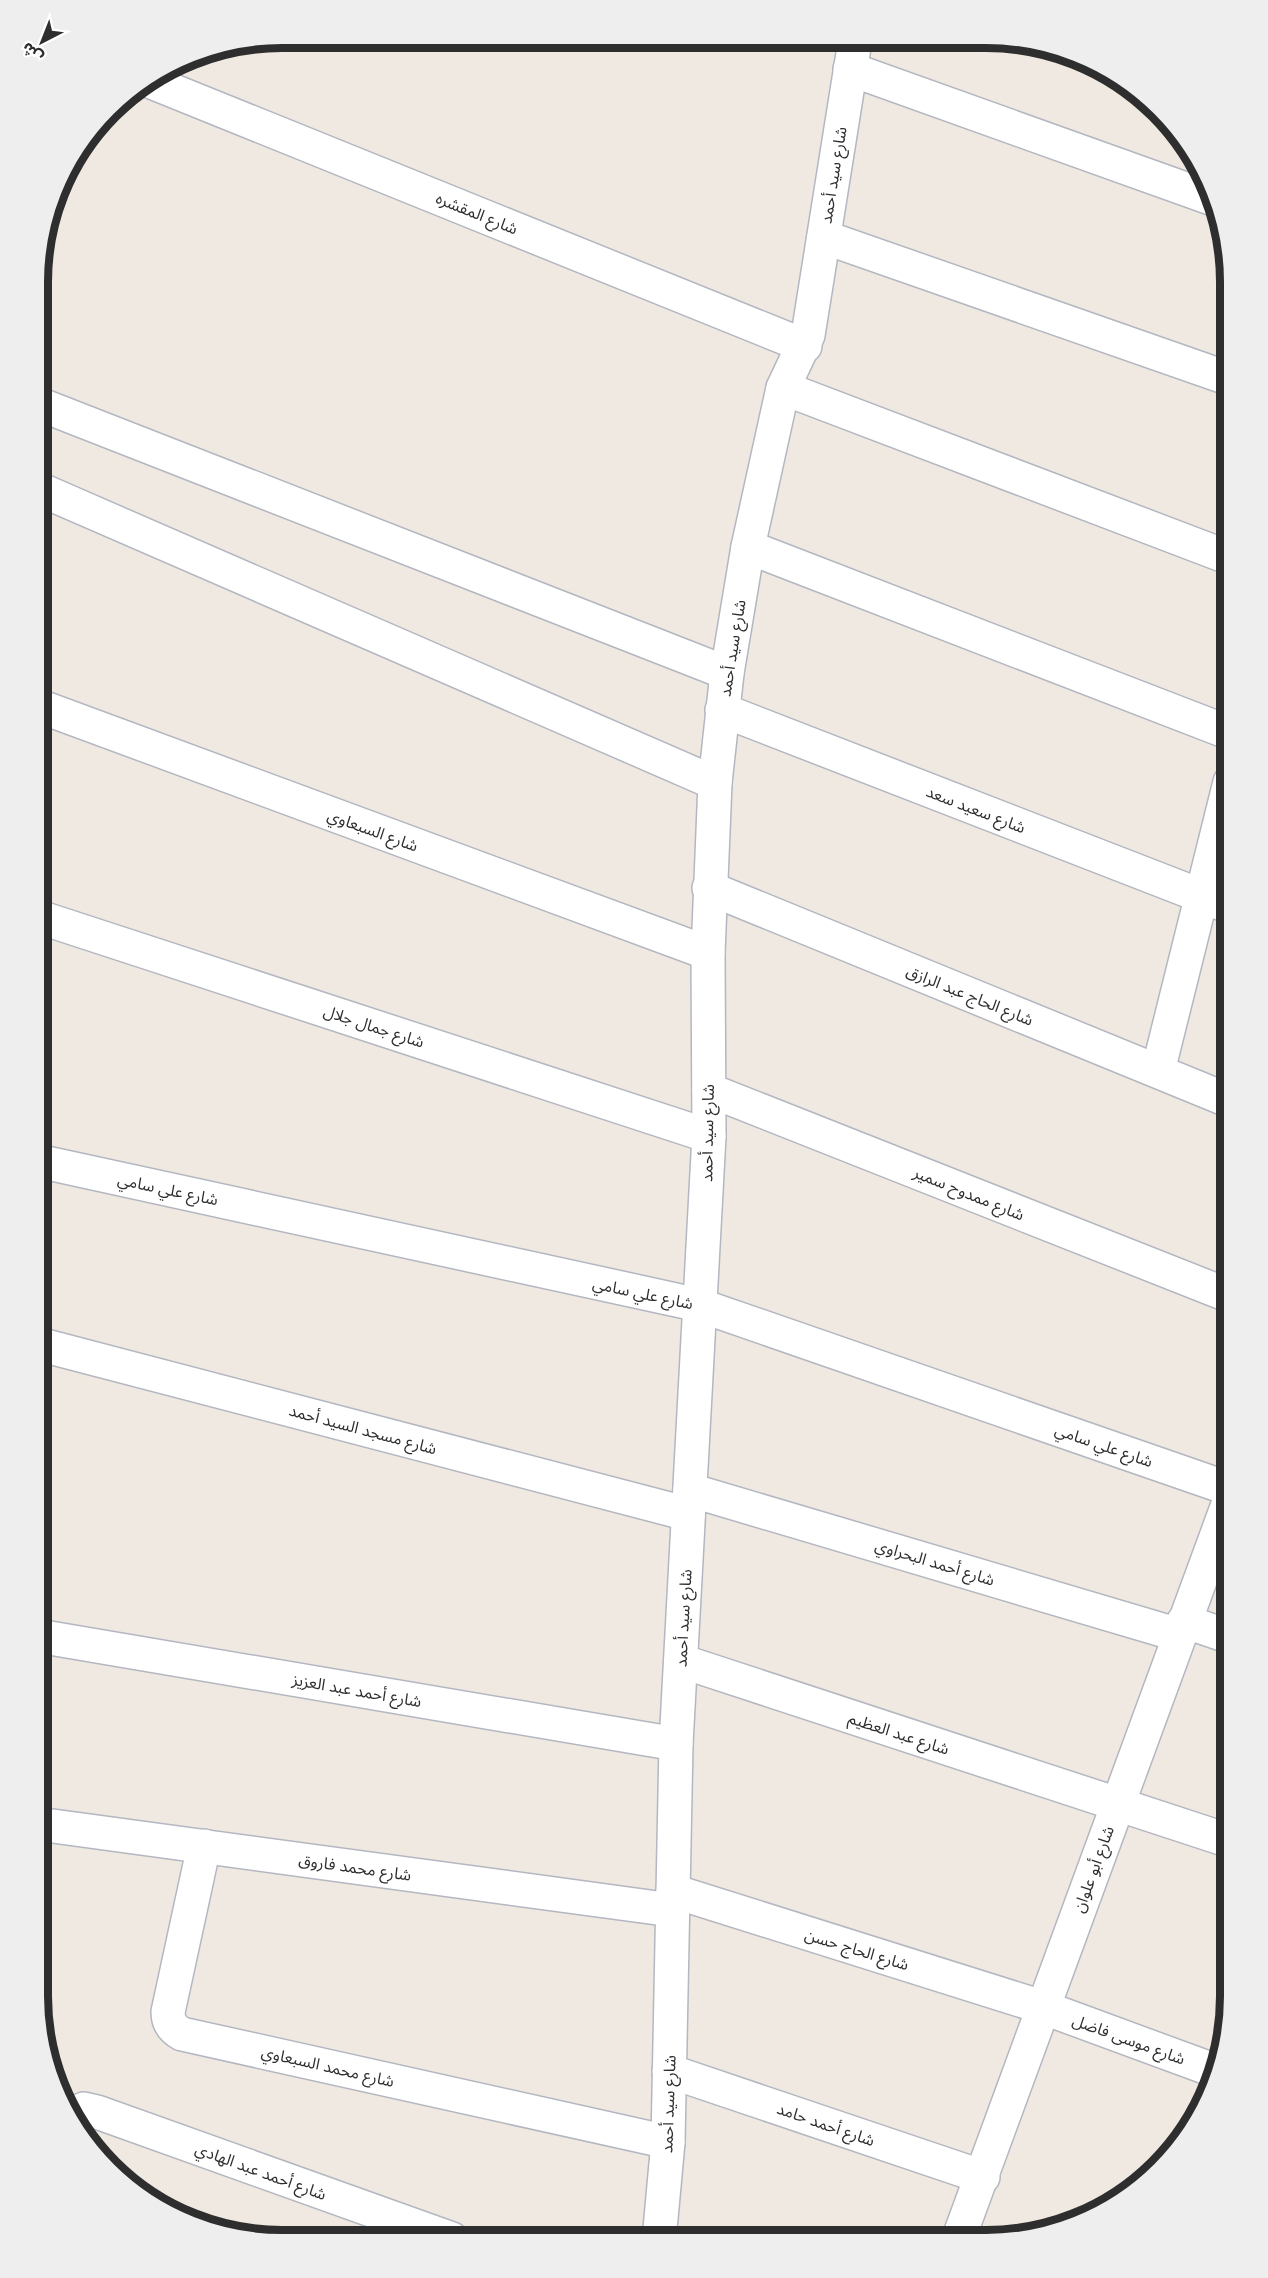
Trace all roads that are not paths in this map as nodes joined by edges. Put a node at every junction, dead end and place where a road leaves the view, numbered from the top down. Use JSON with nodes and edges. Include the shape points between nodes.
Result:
{"nodes":[{"id":1,"x":852,"y":55,"type":"edge"},
{"id":2,"x":157,"y":84,"type":"edge"},
{"id":3,"x":1203,"y":196,"type":"edge"},
{"id":4,"x":824,"y":237,"type":"junction"},
{"id":5,"x":805,"y":346,"type":"junction"},
{"id":6,"x":1220,"y":376,"type":"edge"},
{"id":7,"x":783,"y":388,"type":"junction"},
{"id":8,"x":48,"y":408,"type":"edge"},
{"id":9,"x":48,"y":493,"type":"edge"},
{"id":10,"x":748,"y":547,"type":"junction"},
{"id":11,"x":1220,"y":554,"type":"edge"},
{"id":12,"x":727,"y":673,"type":"junction"},
{"id":13,"x":48,"y":709,"type":"edge"},
{"id":14,"x":722,"y":710,"type":"junction"},
{"id":15,"x":1220,"y":729,"type":"edge"},
{"id":16,"x":716,"y":783,"type":"junction"},
{"id":17,"x":1220,"y":867,"type":"edge"},
{"id":18,"x":709,"y":888,"type":"junction"},
{"id":19,"x":1216,"y":901,"type":"edge"},
{"id":20,"x":48,"y":920,"type":"edge"},
{"id":21,"x":708,"y":953,"type":"junction"},
{"id":22,"x":1158,"y":1071,"type":"junction"},
{"id":23,"x":709,"y":1090,"type":"junction"},
{"id":24,"x":1220,"y":1097,"type":"edge"},
{"id":25,"x":709,"y":1136,"type":"junction"},
{"id":26,"x":48,"y":1163,"type":"edge"},
{"id":27,"x":1220,"y":1292,"type":"edge"},
{"id":28,"x":699,"y":1305,"type":"junction"},
{"id":29,"x":48,"y":1346,"type":"edge"},
{"id":30,"x":1220,"y":1495,"type":"edge"},
{"id":31,"x":689,"y":1502,"type":"junction"},
{"id":32,"x":1220,"y":1526,"type":"edge"},
{"id":33,"x":1182,"y":1628,"type":"junction"},
{"id":34,"x":1220,"y":1635,"type":"edge"},
{"id":35,"x":48,"y":1638,"type":"edge"},
{"id":36,"x":681,"y":1662,"type":"junction"},
{"id":37,"x":676,"y":1744,"type":"junction"},
{"id":38,"x":1117,"y":1804,"type":"junction"},
{"id":39,"x":48,"y":1825,"type":"edge"},
{"id":40,"x":1220,"y":1838,"type":"edge"},
{"id":41,"x":204,"y":1846,"type":"junction"},
{"id":42,"x":673,"y":1900,"type":"junction"},
{"id":43,"x":1042,"y":2007,"type":"junction"},
{"id":44,"x":1209,"y":2068,"type":"edge"},
{"id":45,"x":669,"y":2071,"type":"junction"},
{"id":46,"x":78,"y":2111,"type":"edge"},
{"id":47,"x":668,"y":2142,"type":"junction"},
{"id":48,"x":983,"y":2177,"type":"junction"},
{"id":49,"x":427,"y":2230,"type":"edge"},
{"id":50,"x":660,"y":2230,"type":"edge"},
{"id":51,"x":971,"y":2230,"type":"edge"}],
"edges":[{"from":1,"to":3,"type":"street"},
{"from":1,"to":4,"type":"street","name":"شارع سيد أحمد"},
{"from":2,"to":5,"type":"street","name":"شارع المقشره"},
{"from":4,"to":5,"type":"street","name":"شارع سيد أحمد"},
{"from":4,"to":6,"type":"street"},
{"from":5,"to":7,"type":"street","name":"شارع سيد أحمد"},
{"from":7,"to":10,"type":"street","name":"شارع سيد أحمد"},
{"from":7,"to":11,"type":"street"},
{"from":8,"to":12,"type":"street"},
{"from":9,"to":16,"type":"street"},
{"from":10,"to":12,"type":"street","name":"شارع سيد أحمد"},
{"from":10,"to":15,"type":"street"},
{"from":12,"to":14,"type":"street","name":"شارع سيد أحمد"},
{"from":13,"to":21,"type":"street","name":"شارع السبعاوي"},
{"from":14,"to":16,"type":"street","name":"شارع سيد أحمد"},
{"from":14,"to":19,"type":"street","name":"شارع سعيد سعد"},
{"from":16,"to":18,"type":"street","name":"شارع سيد أحمد"},
{"from":17,"to":19,"type":"street"},
{"from":18,"to":21,"type":"street","name":"شارع سيد أحمد"},
{"from":18,"to":22,"type":"street","name":"شارع الحاج عبد الرازق"},
{"from":19,"to":22,"type":"street"},
{"from":20,"to":25,"type":"street","name":"شارع جمال جلال"},
{"from":21,"to":23,"type":"street","name":"شارع سيد أحمد"},
{"from":22,"to":24,"type":"street","name":"شارع الحاج عبد الرازق"},
{"from":23,"to":25,"type":"street","name":"شارع سيد أحمد"},
{"from":23,"to":27,"type":"street","name":"شارع ممدوح سمير"},
{"from":25,"to":28,"type":"street","name":"شارع سيد أحمد"},
{"from":26,"to":28,"type":"street","name":"شارع علي سامي"},
{"from":28,"to":30,"type":"street","name":"شارع علي سامي"},
{"from":28,"to":31,"type":"street","name":"شارع سيد أحمد"},
{"from":29,"to":31,"type":"street","name":"شارع مسجد السيد أحمد"},
{"from":31,"to":33,"type":"street","name":"شارع أحمد البحراوي"},
{"from":31,"to":36,"type":"street","name":"شارع سيد أحمد"},
{"from":32,"to":33,"type":"street","name":"شارع أبو علوان"},
{"from":33,"to":34,"type":"street","name":"شارع أحمد البحراوي"},
{"from":33,"to":38,"type":"street","name":"شارع أبو علوان"},
{"from":35,"to":37,"type":"street","name":"شارع أحمد عبد العزيز"},
{"from":36,"to":37,"type":"street","name":"شارع سيد أحمد"},
{"from":36,"to":38,"type":"street","name":"شارع عبد العظيم"},
{"from":37,"to":42,"type":"street","name":"شارع سيد أحمد"},
{"from":38,"to":40,"type":"street","name":"شارع عبد العظيم"},
{"from":38,"to":43,"type":"street","name":"شارع أبو علوان"},
{"from":39,"to":41,"type":"street","name":"شارع محمد فاروق"},
{"from":41,"to":42,"type":"street","name":"شارع محمد فاروق"},
{"from":41,"to":47,"type":"street","name":"شارع محمد السبعاوي","via":[[168,2012],[176,2031]]},
{"from":42,"to":43,"type":"street","name":"شارع الحاج حسن"},
{"from":42,"to":45,"type":"street","name":"شارع سيد أحمد"},
{"from":43,"to":44,"type":"street","name":"شارع موسى فاضل"},
{"from":43,"to":48,"type":"street","name":"شارع أبو علوان"},
{"from":45,"to":47,"type":"street","name":"شارع سيد أحمد"},
{"from":45,"to":48,"type":"street","name":"شارع أحمد حامد"},
{"from":46,"to":49,"type":"street","name":"شارع أحمد عبد الهادي","via":[[96,2112]]},
{"from":47,"to":50,"type":"street","name":"شارع سيد أحمد"},
{"from":48,"to":51,"type":"street","name":"شارع أبو علوان"}]}
